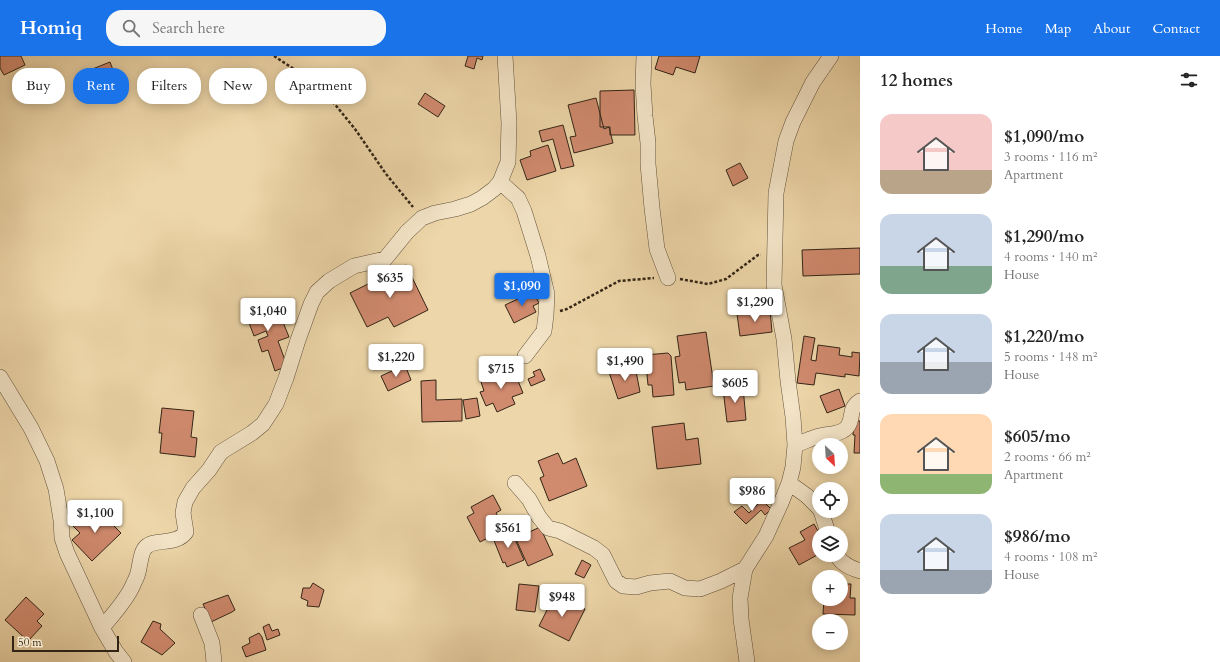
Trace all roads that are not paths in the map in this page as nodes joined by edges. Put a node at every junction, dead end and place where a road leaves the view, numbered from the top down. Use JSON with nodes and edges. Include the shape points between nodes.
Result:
{"nodes":[{"id":1,"x":505,"y":56,"type":"edge"},
{"id":2,"x":644,"y":56,"type":"edge"},
{"id":3,"x":831,"y":56,"type":"edge"},
{"id":4,"x":500,"y":182,"type":"junction"},
{"id":5,"x":668,"y":278,"type":"dead end"},
{"id":6,"x":525,"y":356,"type":"dead end"},
{"id":7,"x":0,"y":377,"type":"edge"},
{"id":8,"x":860,"y":401,"type":"edge"},
{"id":9,"x":795,"y":445,"type":"junction"},
{"id":10,"x":515,"y":482,"type":"dead end"},
{"id":11,"x":789,"y":483,"type":"junction"},
{"id":12,"x":812,"y":501,"type":"edge"},
{"id":13,"x":841,"y":562,"type":"edge"},
{"id":14,"x":745,"y":569,"type":"junction"},
{"id":15,"x":860,"y":571,"type":"edge"},
{"id":16,"x":201,"y":615,"type":"dead end"},
{"id":17,"x":102,"y":628,"type":"junction"},
{"id":18,"x":124,"y":662,"type":"edge"},
{"id":19,"x":214,"y":662,"type":"edge"},
{"id":20,"x":747,"y":662,"type":"edge"}],
"edges":[{"from":1,"to":4,"type":"street","via":[[509,123],[508,162]]},
{"from":2,"to":5,"type":"street","via":[[643,84],[652,208],[657,249]]},
{"from":3,"to":9,"type":"street","via":[[813,82],[793,122],[786,141],[776,193],[774,285],[784,339]]},
{"from":4,"to":6,"type":"street","via":[[518,198],[524,211],[547,294],[544,331]]},
{"from":4,"to":17,"type":"street","via":[[471,204],[422,218],[385,259],[354,266],[329,281],[317,292],[300,332],[276,404],[263,424],[221,452],[193,488],[185,502],[183,513],[186,532],[183,536],[146,546],[132,587]]},
{"from":7,"to":17,"type":"street","via":[[48,461],[56,489],[62,538]]},
{"from":8,"to":9,"type":"street","via":[[855,404],[848,427],[844,430],[817,436]]},
{"from":9,"to":11,"type":"street"},
{"from":10,"to":14,"type":"street","via":[[548,528],[594,548],[603,555],[616,581],[623,586],[670,581],[685,588],[700,589]]},
{"from":11,"to":12,"type":"street"},
{"from":11,"to":14,"type":"street","via":[[766,536]]},
{"from":13,"to":15,"type":"street"},
{"from":14,"to":20,"type":"street","via":[[740,598]]},
{"from":16,"to":19,"type":"street","via":[[212,643]]},
{"from":17,"to":18,"type":"street"}]}
